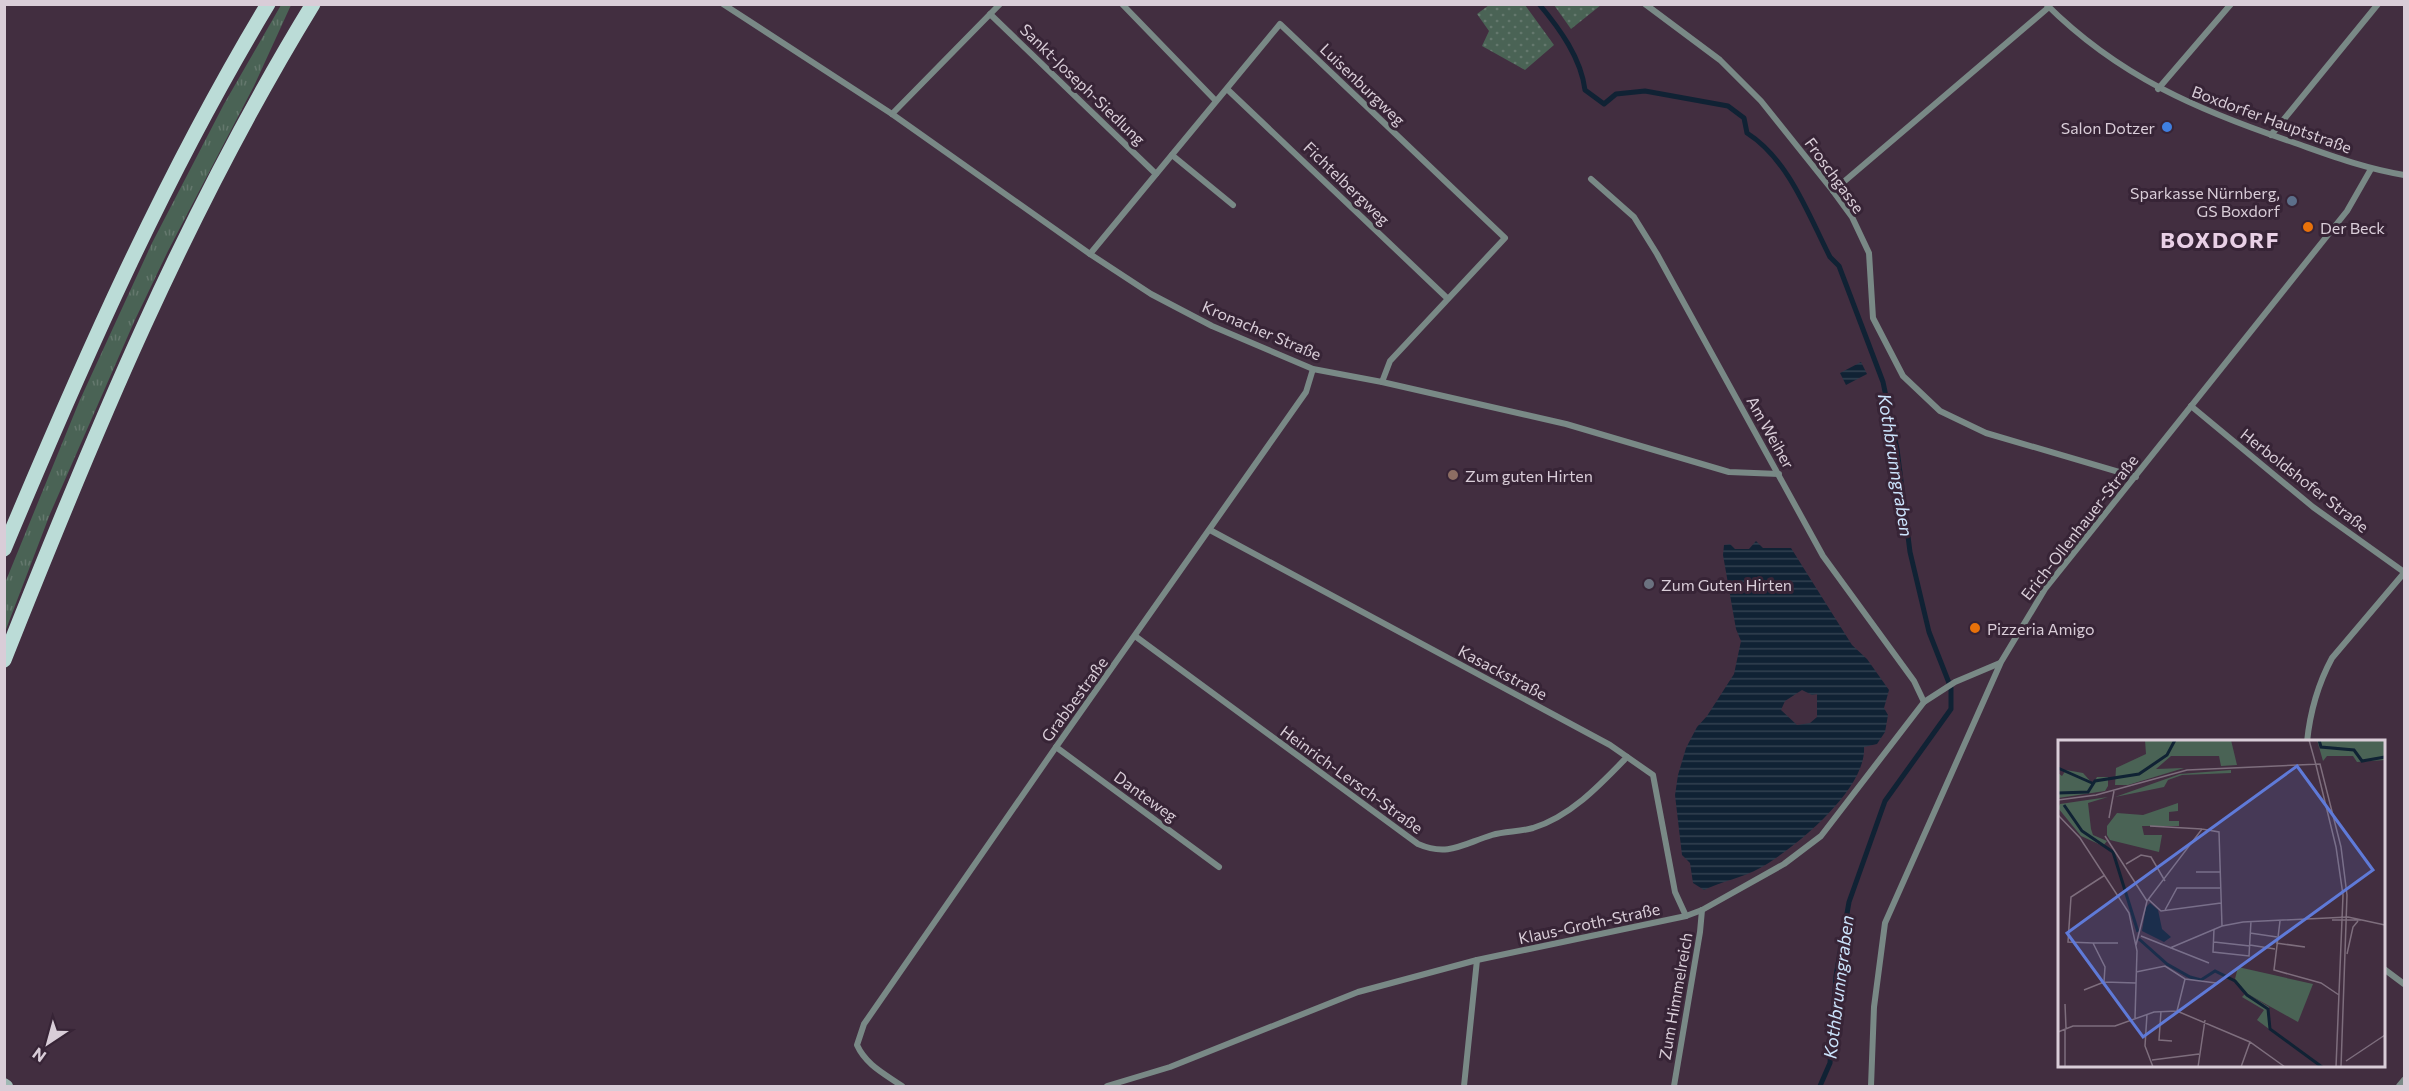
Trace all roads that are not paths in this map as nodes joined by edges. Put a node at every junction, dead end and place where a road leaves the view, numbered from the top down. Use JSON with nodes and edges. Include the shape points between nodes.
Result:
{"nodes":[{"id":1,"x":268,"y":4,"type":"edge"},
{"id":2,"x":313,"y":4,"type":"edge"},
{"id":3,"x":723,"y":4,"type":"edge"},
{"id":4,"x":1000,"y":4,"type":"edge"},
{"id":5,"x":1122,"y":4,"type":"edge"},
{"id":6,"x":1645,"y":4,"type":"edge"},
{"id":7,"x":2231,"y":4,"type":"edge"},
{"id":8,"x":2378,"y":4,"type":"edge"},
{"id":9,"x":2048,"y":6,"type":"edge"},
{"id":10,"x":990,"y":14,"type":"junction"},
{"id":11,"x":1227,"y":89,"type":"junction"},
{"id":12,"x":2158,"y":89,"type":"junction"},
{"id":13,"x":1216,"y":101,"type":"junction"},
{"id":14,"x":892,"y":114,"type":"junction"},
{"id":15,"x":2271,"y":135,"type":"junction"},
{"id":16,"x":1172,"y":155,"type":"junction"},
{"id":17,"x":2371,"y":169,"type":"junction"},
{"id":18,"x":1156,"y":174,"type":"junction"},
{"id":19,"x":2404,"y":175,"type":"edge"},
{"id":20,"x":1591,"y":179,"type":"dead end"},
{"id":21,"x":1833,"y":191,"type":"junction"},
{"id":22,"x":1233,"y":205,"type":"dead end"},
{"id":23,"x":1090,"y":254,"type":"junction"},
{"id":24,"x":1447,"y":298,"type":"junction"},
{"id":25,"x":1313,"y":369,"type":"junction"},
{"id":26,"x":1382,"y":382,"type":"junction"},
{"id":27,"x":2191,"y":406,"type":"junction"},
{"id":28,"x":1779,"y":474,"type":"junction"},
{"id":29,"x":2136,"y":477,"type":"junction"},
{"id":30,"x":1210,"y":530,"type":"junction"},
{"id":31,"x":4,"y":549,"type":"edge"},
{"id":32,"x":2404,"y":573,"type":"edge"},
{"id":33,"x":1135,"y":636,"type":"junction"},
{"id":34,"x":4,"y":660,"type":"edge"},
{"id":35,"x":2001,"y":662,"type":"junction"},
{"id":36,"x":1924,"y":702,"type":"junction"},
{"id":37,"x":2307,"y":740,"type":"edge"},
{"id":38,"x":1056,"y":747,"type":"junction"},
{"id":39,"x":1627,"y":757,"type":"junction"},
{"id":40,"x":1219,"y":867,"type":"dead end"},
{"id":41,"x":1702,"y":910,"type":"junction"},
{"id":42,"x":1686,"y":916,"type":"junction"},
{"id":43,"x":1477,"y":960,"type":"junction"},
{"id":44,"x":2385,"y":970,"type":"edge"},
{"id":45,"x":2404,"y":984,"type":"edge"},
{"id":46,"x":2404,"y":1080,"type":"edge"},
{"id":47,"x":902,"y":1086,"type":"edge"},
{"id":48,"x":1107,"y":1086,"type":"edge"},
{"id":49,"x":1464,"y":1086,"type":"edge"},
{"id":50,"x":1674,"y":1086,"type":"edge"},
{"id":51,"x":1871,"y":1086,"type":"edge"},
{"id":52,"x":2399,"y":1086,"type":"edge"}],
"edges":[{"from":1,"to":31,"type":"main road","via":[[130,260]]},
{"from":2,"to":34,"type":"main road","via":[[226,157],[161,287],[111,396]]},
{"from":3,"to":14,"type":"street","name":"Kronacher Straße"},
{"from":4,"to":10,"type":"street"},
{"from":5,"to":13,"type":"street"},
{"from":6,"to":21,"type":"street","name":"Froschgasse","via":[[1720,60],[1761,101]]},
{"from":7,"to":12,"type":"street"},
{"from":8,"to":15,"type":"street"},
{"from":9,"to":12,"type":"street","name":"Boxdorfer Hauptstraße","via":[[2106,55]]},
{"from":9,"to":21,"type":"street","name":"Boxdorfer Hauptstraße"},
{"from":10,"to":14,"type":"street"},
{"from":10,"to":18,"type":"street","name":"Sankt-Joseph-Siedlung"},
{"from":11,"to":13,"type":"street","name":"Luisenburgweg"},
{"from":11,"to":24,"type":"street","name":"Fichtelbergweg"},
{"from":11,"to":24,"type":"street","name":"Luisenburgweg","via":[[1280,24],[1505,238]]},
{"from":12,"to":15,"type":"street","name":"Boxdorfer Hauptstraße"},
{"from":13,"to":16,"type":"street","name":"Luisenburgweg"},
{"from":14,"to":23,"type":"street","name":"Kronacher Straße"},
{"from":15,"to":17,"type":"street","name":"Boxdorfer Hauptstraße"},
{"from":16,"to":18,"type":"street","name":"Luisenburgweg"},
{"from":16,"to":22,"type":"street"},
{"from":17,"to":19,"type":"street","name":"Boxdorfer Hauptstraße"},
{"from":17,"to":27,"type":"street","name":"Erich-Ollenhauer-Straße","via":[[2347,211]]},
{"from":18,"to":23,"type":"street","name":"Luisenburgweg"},
{"from":20,"to":28,"type":"street","name":"Am Weiher","via":[[1634,217]]},
{"from":21,"to":29,"type":"street","name":"Froschgasse","via":[[1869,253],[1873,318],[1903,376],[1940,411],[1986,433]]},
{"from":23,"to":25,"type":"street","name":"Kronacher Straße","via":[[1151,294],[1212,326]]},
{"from":24,"to":26,"type":"street","name":"Luisenburgweg","via":[[1390,361]]},
{"from":25,"to":26,"type":"street","name":"Kronacher Straße"},
{"from":25,"to":30,"type":"street","name":"Grabbestraße","via":[[1306,392]]},
{"from":26,"to":28,"type":"street","name":"Kronacher Straße","via":[[1566,424],[1729,472]]},
{"from":27,"to":29,"type":"street","name":"Erich-Ollenhauer-Straße"},
{"from":27,"to":32,"type":"street","name":"Herboldshofer Straße","via":[[2313,507]]},
{"from":28,"to":36,"type":"street","name":"Am Weiher","via":[[1823,556],[1914,681]]},
{"from":29,"to":35,"type":"street","name":"Erich-Ollenhauer-Straße","via":[[2045,589]]},
{"from":30,"to":33,"type":"street","name":"Grabbestraße"},
{"from":30,"to":39,"type":"street","name":"Kasackstraße"},
{"from":32,"to":37,"type":"street","via":[[2332,658],[2310,717]]},
{"from":33,"to":38,"type":"street","name":"Grabbestraße"},
{"from":33,"to":39,"type":"street","name":"Heinrich-Lersch-Straße","via":[[1418,844],[1433,851],[1549,822],[1595,791]]},
{"from":35,"to":36,"type":"street","name":"Klaus-Groth-Straße","via":[[1955,682]]},
{"from":35,"to":51,"type":"street","name":"Erich-Ollenhauer-Straße","via":[[1885,923],[1874,1007]]},
{"from":36,"to":41,"type":"street","name":"Klaus-Groth-Straße","via":[[1821,836],[1784,864]]},
{"from":38,"to":40,"type":"street","name":"Danteweg"},
{"from":38,"to":47,"type":"street","name":"Grabbestraße","via":[[864,1024],[857,1045],[866,1061]]},
{"from":39,"to":42,"type":"street","name":"Kasackstraße","via":[[1653,775],[1675,892]]},
{"from":41,"to":42,"type":"street","name":"Klaus-Groth-Straße"},
{"from":41,"to":50,"type":"street","name":"Zum Himmelreich"},
{"from":42,"to":43,"type":"street","name":"Klaus-Groth-Straße"},
{"from":43,"to":48,"type":"street","name":"Klaus-Groth-Straße","via":[[1358,992],[1170,1067]]},
{"from":43,"to":49,"type":"street"},
{"from":44,"to":45,"type":"street"},
{"from":46,"to":52,"type":"street"}]}
